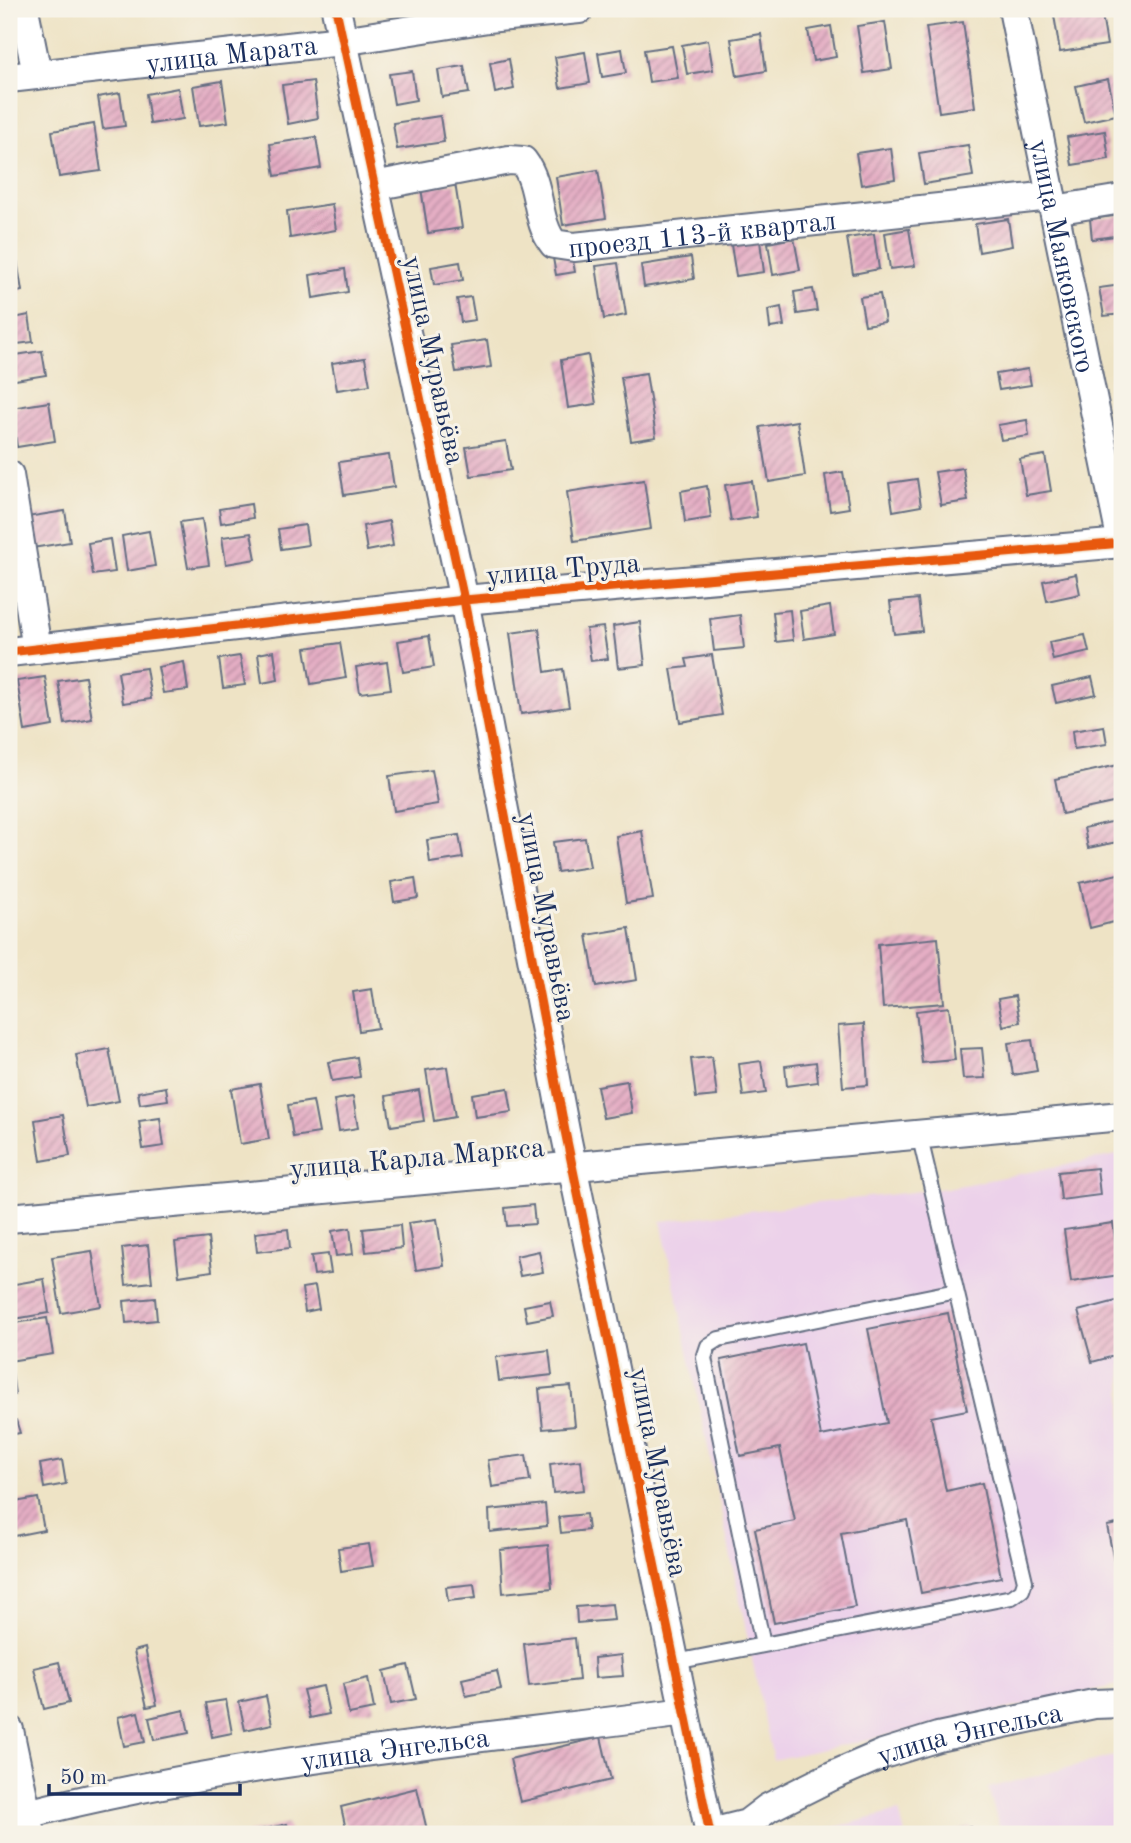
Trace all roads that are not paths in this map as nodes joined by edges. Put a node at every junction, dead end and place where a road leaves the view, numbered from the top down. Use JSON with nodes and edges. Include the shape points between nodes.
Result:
{"nodes":[{"id":1,"x":24,"y":9,"type":"edge"},
{"id":2,"x":336,"y":9,"type":"edge"},
{"id":3,"x":579,"y":9,"type":"edge"},
{"id":4,"x":1013,"y":9,"type":"edge"},
{"id":5,"x":342,"y":41,"type":"junction"},
{"id":6,"x":37,"y":74,"type":"junction"},
{"id":7,"x":9,"y":78,"type":"edge"},
{"id":8,"x":374,"y":186,"type":"junction"},
{"id":9,"x":1122,"y":199,"type":"edge"},
{"id":10,"x":1053,"y":203,"type":"junction"},
{"id":11,"x":9,"y":475,"type":"edge"},
{"id":12,"x":1122,"y":543,"type":"edge"},
{"id":13,"x":464,"y":600,"type":"junction"},
{"id":14,"x":37,"y":649,"type":"junction"},
{"id":15,"x":9,"y":652,"type":"edge"},
{"id":16,"x":1122,"y":1116,"type":"edge"},
{"id":17,"x":919,"y":1134,"type":"junction"},
{"id":18,"x":575,"y":1165,"type":"junction"},
{"id":19,"x":9,"y":1219,"type":"edge"},
{"id":20,"x":956,"y":1291,"type":"junction"},
{"id":21,"x":763,"y":1645,"type":"junction"},
{"id":22,"x":675,"y":1662,"type":"junction"},
{"id":23,"x":1122,"y":1703,"type":"edge"},
{"id":24,"x":685,"y":1712,"type":"junction"},
{"id":25,"x":9,"y":1730,"type":"edge"},
{"id":26,"x":29,"y":1824,"type":"edge"},
{"id":27,"x":709,"y":1834,"type":"edge"}],
"edges":[{"from":1,"to":6,"type":"street"},
{"from":2,"to":5,"type":"street","name":"улица Муравьёва"},
{"from":3,"to":5,"type":"street","name":"улица Марата"},
{"from":4,"to":10,"type":"street","name":"улица Маяковского"},
{"from":5,"to":6,"type":"street","name":"улица Марата"},
{"from":5,"to":8,"type":"street","name":"улица Муравьёва"},
{"from":6,"to":7,"type":"street","name":"улица Марата"},
{"from":8,"to":10,"type":"street","name":"проезд 113-й квартал","via":[[509,159],[523,162],[532,173],[545,234],[554,244],[573,247]]},
{"from":8,"to":13,"type":"street","name":"улица Муравьёва"},
{"from":9,"to":10,"type":"street"},
{"from":10,"to":12,"type":"street","name":"улица Маяковского"},
{"from":11,"to":14,"type":"street"},
{"from":12,"to":13,"type":"street","name":"улица Труда"},
{"from":13,"to":14,"type":"street","name":"улица Труда"},
{"from":13,"to":18,"type":"street","name":"улица Муравьёва"},
{"from":14,"to":15,"type":"street","name":"улица Труда"},
{"from":16,"to":17,"type":"street","name":"улица Карла Маркса"},
{"from":17,"to":18,"type":"street","name":"улица Карла Маркса"},
{"from":17,"to":20,"type":"lane"},
{"from":18,"to":19,"type":"street","name":"улица Карла Маркса"},
{"from":18,"to":22,"type":"street","name":"улица Муравьёва"},
{"from":20,"to":21,"type":"lane","via":[[719,1339],[708,1346],[704,1358]]},
{"from":20,"to":21,"type":"lane","via":[[1025,1581],[1022,1590],[1012,1597]]},
{"from":21,"to":22,"type":"lane"},
{"from":22,"to":24,"type":"street","name":"улица Муравьёва"},
{"from":23,"to":27,"type":"street","name":"улица Энгельса","via":[[1081,1707],[905,1747],[821,1782],[768,1808],[747,1824]]},
{"from":24,"to":26,"type":"street","name":"улица Энгельса","via":[[244,1769],[111,1792]]},
{"from":24,"to":27,"type":"street","name":"улица Муравьёва"},
{"from":25,"to":26,"type":"street"}]}
